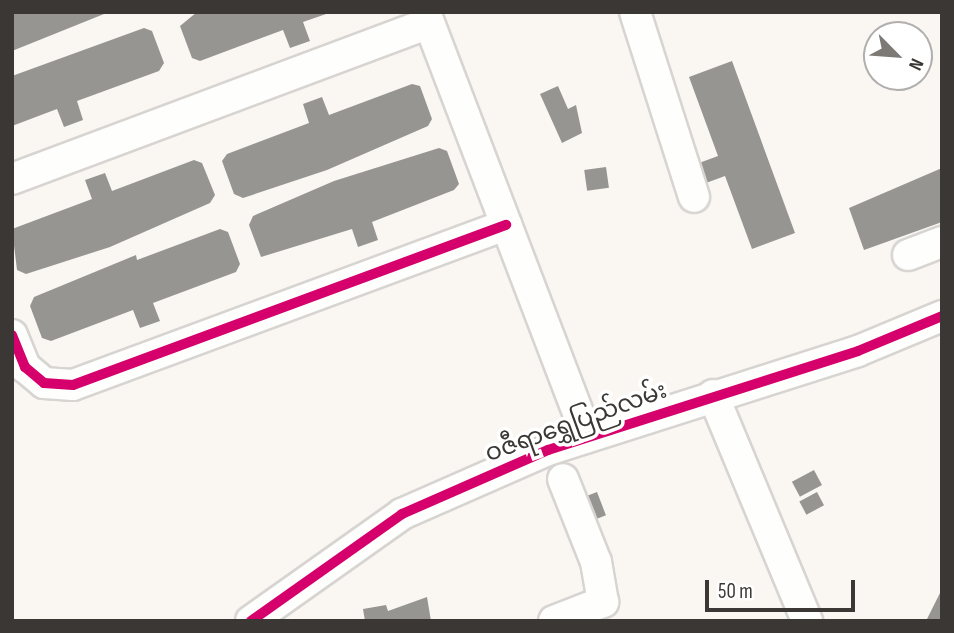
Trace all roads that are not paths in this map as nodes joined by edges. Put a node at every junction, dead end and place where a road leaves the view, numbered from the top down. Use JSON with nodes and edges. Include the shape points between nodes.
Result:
{"nodes":[{"id":1,"x":635,"y":12,"type":"edge"},
{"id":2,"x":427,"y":18,"type":"edge"},
{"id":3,"x":12,"y":179,"type":"edge"},
{"id":4,"x":694,"y":197,"type":"dead end"},
{"id":5,"x":506,"y":225,"type":"junction"},
{"id":6,"x":942,"y":242,"type":"edge"},
{"id":7,"x":908,"y":255,"type":"dead end"},
{"id":8,"x":942,"y":316,"type":"edge"},
{"id":9,"x":12,"y":335,"type":"edge"},
{"id":10,"x":713,"y":395,"type":"junction"},
{"id":11,"x":587,"y":437,"type":"junction"},
{"id":12,"x":562,"y":479,"type":"dead end"},
{"id":13,"x":251,"y":621,"type":"edge"},
{"id":14,"x":554,"y":621,"type":"edge"},
{"id":15,"x":807,"y":621,"type":"edge"}],
"edges":[{"from":1,"to":4,"type":"street"},
{"from":2,"to":3,"type":"street"},
{"from":2,"to":5,"type":"street"},
{"from":5,"to":9,"type":"street","via":[[73,385],[44,383],[25,367]]},
{"from":5,"to":11,"type":"street"},
{"from":6,"to":7,"type":"street"},
{"from":8,"to":10,"type":"street","name":"ဝဇီရာရွှေပြည်လမ်း","via":[[858,351]]},
{"from":10,"to":11,"type":"street","name":"ဝဇီရာရွှေပြည်လမ်း"},
{"from":10,"to":15,"type":"street"},
{"from":11,"to":13,"type":"street","name":"ဝဇီရာရွှေပြည်လမ်း","via":[[402,514]]},
{"from":12,"to":14,"type":"street","via":[[596,562],[603,602]]}]}
